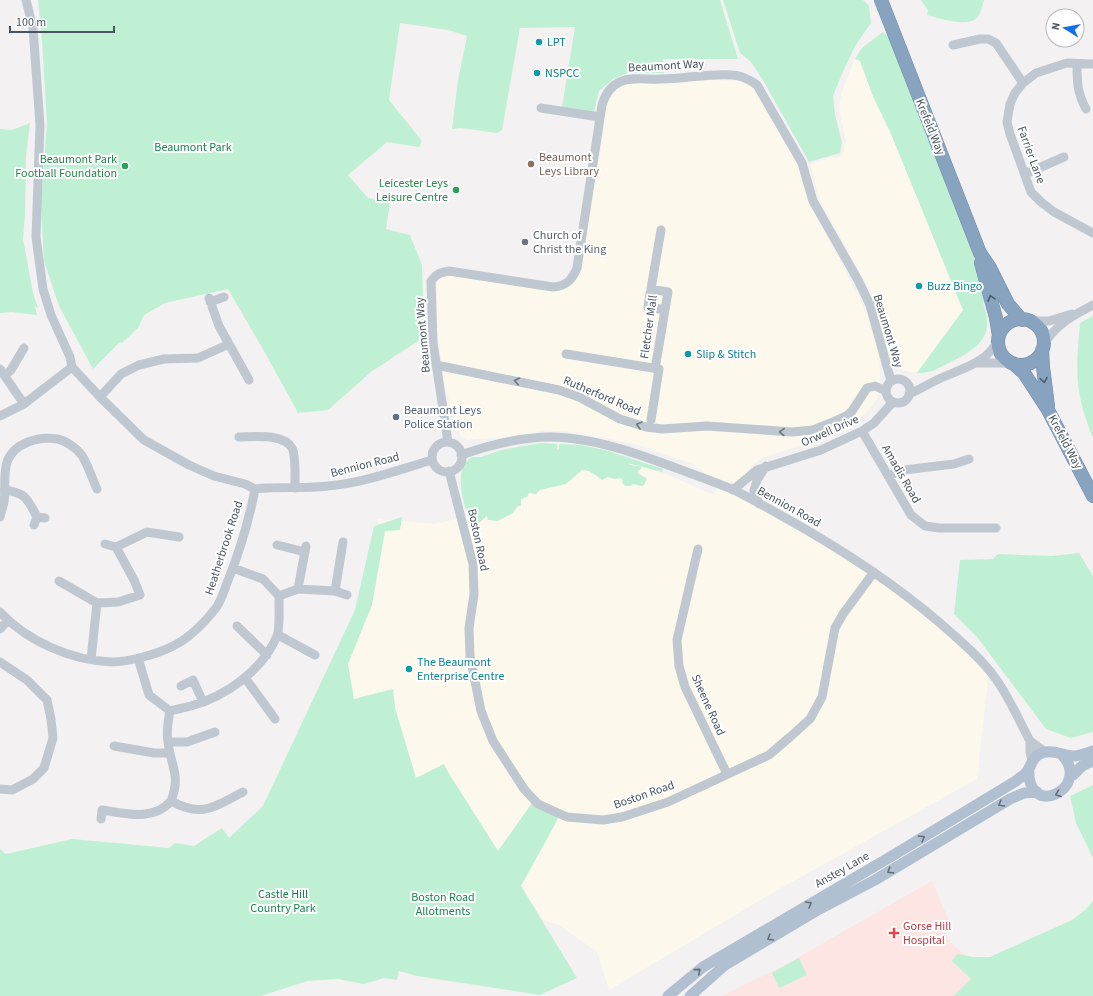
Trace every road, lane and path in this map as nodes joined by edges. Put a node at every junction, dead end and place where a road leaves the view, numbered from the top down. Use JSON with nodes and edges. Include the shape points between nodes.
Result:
{"nodes":[{"id":1,"x":26,"y":0,"type":"edge"},
{"id":2,"x":881,"y":0,"type":"edge"},
{"id":3,"x":953,"y":45,"type":"dead end"},
{"id":4,"x":1077,"y":64,"type":"junction"},
{"id":5,"x":1093,"y":64,"type":"edge"},
{"id":6,"x":1023,"y":83,"type":"junction"},
{"id":7,"x":541,"y":108,"type":"dead end"},
{"id":8,"x":1086,"y":108,"type":"dead end"},
{"id":9,"x":600,"y":117,"type":"junction"},
{"id":10,"x":1064,"y":157,"type":"dead end"},
{"id":11,"x":1025,"y":174,"type":"junction"},
{"id":12,"x":661,"y":230,"type":"dead end"},
{"id":13,"x":1093,"y":233,"type":"edge"},
{"id":14,"x":980,"y":253,"type":"junction"},
{"id":15,"x":650,"y":293,"type":"dead end"},
{"id":16,"x":224,"y":297,"type":"dead end"},
{"id":17,"x":1093,"y":305,"type":"edge"},
{"id":18,"x":665,"y":310,"type":"junction"},
{"id":19,"x":1077,"y":313,"type":"junction"},
{"id":20,"x":1025,"y":320,"type":"junction"},
{"id":21,"x":999,"y":338,"type":"junction"},
{"id":22,"x":228,"y":344,"type":"junction"},
{"id":23,"x":24,"y":348,"type":"dead end"},
{"id":24,"x":1043,"y":348,"type":"junction"},
{"id":25,"x":566,"y":354,"type":"dead end"},
{"id":26,"x":976,"y":363,"type":"junction"},
{"id":27,"x":436,"y":364,"type":"junction"},
{"id":28,"x":1013,"y":364,"type":"junction"},
{"id":29,"x":72,"y":367,"type":"junction"},
{"id":30,"x":655,"y":369,"type":"junction"},
{"id":31,"x":2,"y":372,"type":"edge"},
{"id":32,"x":249,"y":380,"type":"dead end"},
{"id":33,"x":891,"y":381,"type":"junction"},
{"id":34,"x":909,"y":390,"type":"junction"},
{"id":35,"x":886,"y":391,"type":"junction"},
{"id":36,"x":100,"y":397,"type":"junction"},
{"id":37,"x":893,"y":402,"type":"junction"},
{"id":38,"x":24,"y":404,"type":"junction"},
{"id":39,"x":1048,"y":410,"type":"junction"},
{"id":40,"x":0,"y":416,"type":"edge"},
{"id":41,"x":651,"y":420,"type":"dead end"},
{"id":42,"x":862,"y":431,"type":"junction"},
{"id":43,"x":239,"y":437,"type":"dead end"},
{"id":44,"x":448,"y":442,"type":"junction"},
{"id":45,"x":461,"y":455,"type":"junction"},
{"id":46,"x":968,"y":459,"type":"dead end"},
{"id":47,"x":432,"y":460,"type":"junction"},
{"id":48,"x":766,"y":466,"type":"junction"},
{"id":49,"x":449,"y":471,"type":"junction"},
{"id":50,"x":888,"y":476,"type":"junction"},
{"id":51,"x":295,"y":488,"type":"junction"},
{"id":52,"x":96,"y":489,"type":"dead end"},
{"id":53,"x":255,"y":489,"type":"junction"},
{"id":54,"x":4,"y":490,"type":"junction"},
{"id":55,"x":733,"y":490,"type":"junction"},
{"id":56,"x":1093,"y":496,"type":"edge"},
{"id":57,"x":760,"y":504,"type":"junction"},
{"id":58,"x":0,"y":517,"type":"edge"},
{"id":59,"x":39,"y":520,"type":"dead end"},
{"id":60,"x":996,"y":528,"type":"dead end"},
{"id":61,"x":179,"y":537,"type":"dead end"},
{"id":62,"x":343,"y":542,"type":"dead end"},
{"id":63,"x":105,"y":544,"type":"dead end"},
{"id":64,"x":277,"y":545,"type":"dead end"},
{"id":65,"x":116,"y":547,"type":"junction"},
{"id":66,"x":698,"y":549,"type":"dead end"},
{"id":67,"x":233,"y":568,"type":"junction"},
{"id":68,"x":874,"y":572,"type":"junction"},
{"id":69,"x":58,"y":581,"type":"dead end"},
{"id":70,"x":298,"y":588,"type":"junction"},
{"id":71,"x":335,"y":591,"type":"junction"},
{"id":72,"x":347,"y":595,"type":"dead end"},
{"id":73,"x":278,"y":596,"type":"junction"},
{"id":74,"x":97,"y":603,"type":"junction"},
{"id":75,"x":0,"y":612,"type":"edge"},
{"id":76,"x":8,"y":620,"type":"junction"},
{"id":77,"x":237,"y":626,"type":"dead end"},
{"id":78,"x":0,"y":629,"type":"edge"},
{"id":79,"x":278,"y":635,"type":"junction"},
{"id":80,"x":267,"y":655,"type":"junction"},
{"id":81,"x":315,"y":655,"type":"dead end"},
{"id":82,"x":138,"y":658,"type":"junction"},
{"id":83,"x":91,"y":659,"type":"junction"},
{"id":84,"x":0,"y":662,"type":"edge"},
{"id":85,"x":246,"y":679,"type":"junction"},
{"id":86,"x":181,"y":686,"type":"dead end"},
{"id":87,"x":204,"y":702,"type":"junction"},
{"id":88,"x":170,"y":711,"type":"junction"},
{"id":89,"x":275,"y":719,"type":"dead end"},
{"id":90,"x":215,"y":732,"type":"dead end"},
{"id":91,"x":1030,"y":741,"type":"junction"},
{"id":92,"x":168,"y":742,"type":"junction"},
{"id":93,"x":114,"y":746,"type":"dead end"},
{"id":94,"x":1093,"y":751,"type":"edge"},
{"id":95,"x":1045,"y":752,"type":"junction"},
{"id":96,"x":170,"y":753,"type":"junction"},
{"id":97,"x":1062,"y":755,"type":"junction"},
{"id":98,"x":1093,"y":761,"type":"edge"},
{"id":99,"x":1030,"y":764,"type":"junction"},
{"id":100,"x":727,"y":774,"type":"junction"},
{"id":101,"x":1073,"y":774,"type":"junction"},
{"id":102,"x":0,"y":789,"type":"edge"},
{"id":103,"x":243,"y":792,"type":"dead end"},
{"id":104,"x":1037,"y":792,"type":"junction"},
{"id":105,"x":171,"y":801,"type":"junction"},
{"id":106,"x":101,"y":819,"type":"dead end"},
{"id":107,"x":668,"y":996,"type":"edge"},
{"id":108,"x":690,"y":996,"type":"edge"}],
"edges":[{"from":1,"to":29,"type":"street","via":[[33,28],[40,125],[36,238],[43,289]]},
{"from":2,"to":14,"type":"highway","name":"Krefeld Way"},
{"from":3,"to":6,"type":"street","via":[[980,39],[996,43]]},
{"from":4,"to":5,"type":"street","name":"Farrier Lane"},
{"from":4,"to":6,"type":"street","name":"Farrier Lane","via":[[1067,63],[1036,73]]},
{"from":4,"to":8,"type":"street","via":[[1080,96]]},
{"from":6,"to":11,"type":"street","name":"Farrier Lane","via":[[1010,104],[1007,122]]},
{"from":7,"to":9,"type":"street"},
{"from":9,"to":27,"type":"street","name":"Beaumont Way","via":[[578,264],[571,280],[565,285],[553,287],[449,271],[438,273],[434,276],[431,288]]},
{"from":9,"to":33,"type":"street","name":"Beaumont Way","via":[[604,98],[610,88],[627,79],[733,75],[746,78],[757,85],[802,163],[813,201],[870,305]]},
{"from":10,"to":11,"type":"street"},
{"from":11,"to":13,"type":"street","name":"Farrier Lane","via":[[1031,192],[1040,202]]},
{"from":12,"to":18,"type":"street","name":"Fletcher Mall","via":[[651,289],[668,292]]},
{"from":14,"to":20,"type":"highway","name":"Krefeld Way","via":[[1008,304]]},
{"from":21,"to":14,"type":"highway","name":"Krefeld Way","one_way":true},
{"from":15,"to":18,"type":"street","via":[[648,306]]},
{"from":16,"to":22,"type":"street","via":[[209,300]]},
{"from":17,"to":19,"type":"street"},
{"from":18,"to":30,"type":"street","name":"Fletcher Mall"},
{"from":19,"to":20,"type":"street","via":[[1049,320]]},
{"from":19,"to":24,"type":"street","via":[[1054,329]]},
{"from":20,"to":21,"type":"highway","via":[[1012,321],[1006,325]]},
{"from":20,"to":24,"type":"highway","via":[[1034,324],[1041,333]]},
{"from":21,"to":26,"type":"street","via":[[996,346]]},
{"from":21,"to":28,"type":"highway","via":[[1000,351]]},
{"from":22,"to":32,"type":"street"},
{"from":22,"to":36,"type":"street","via":[[198,358],[164,359],[135,367],[121,374]]},
{"from":23,"to":31,"type":"street","via":[[11,370]]},
{"from":24,"to":28,"type":"highway","via":[[1034,361],[1028,364]]},
{"from":24,"to":39,"type":"highway","name":"Krefeld Way","one_way":true,"via":[[1042,367]]},
{"from":25,"to":30,"type":"street","name":"Fletcher Mall"},
{"from":26,"to":28,"type":"street"},
{"from":26,"to":34,"type":"street"},
{"from":35,"to":27,"type":"street","name":"Rutherford Road","one_way":true,"via":[[875,386],[866,388],[848,415],[813,430],[792,432],[707,426],[662,429],[620,419],[579,397],[559,390]]},
{"from":27,"to":44,"type":"street","name":"Beaumont Way"},
{"from":28,"to":39,"type":"highway","name":"Krefeld Way","via":[[1024,373]]},
{"from":29,"to":36,"type":"street"},
{"from":29,"to":38,"type":"street"},
{"from":30,"to":41,"type":"street","name":"Fletcher Mall","via":[[659,369]]},
{"from":31,"to":38,"type":"street"},
{"from":33,"to":34,"type":"street","via":[[901,380]]},
{"from":33,"to":35,"type":"street"},
{"from":34,"to":37,"type":"street","via":[[906,400],[900,403]]},
{"from":35,"to":37,"type":"street"},
{"from":36,"to":53,"type":"street","via":[[144,440],[189,465]]},
{"from":37,"to":42,"type":"street","name":"Orwell Drive","via":[[874,423]]},
{"from":38,"to":40,"type":"street"},
{"from":39,"to":56,"type":"highway","name":"Krefeld Way"},
{"from":42,"to":48,"type":"street","name":"Orwell Drive","via":[[821,450]]},
{"from":42,"to":50,"type":"street","name":"Amadis Road"},
{"from":43,"to":51,"type":"street","via":[[275,438],[288,444],[292,449]]},
{"from":44,"to":45,"type":"street","via":[[457,446]]},
{"from":44,"to":47,"type":"street","via":[[436,447]]},
{"from":45,"to":49,"type":"street","via":[[460,464]]},
{"from":45,"to":55,"type":"street","name":"Bennion Road","via":[[489,445],[513,441],[567,438],[620,448]]},
{"from":46,"to":50,"type":"street","via":[[954,464],[904,470]]},
{"from":47,"to":49,"type":"street","via":[[437,468]]},
{"from":47,"to":51,"type":"street","name":"Bennion Road","via":[[350,483]]},
{"from":48,"to":55,"type":"street","name":"Orwell Drive"},
{"from":48,"to":57,"type":"street","via":[[757,480],[754,491]]},
{"from":49,"to":100,"type":"street","name":"Boston Road","via":[[473,564],[470,656],[480,711],[493,741],[532,799],[547,809],[567,817],[603,820],[622,817],[668,802]]},
{"from":50,"to":60,"type":"street","name":"Amadis Road","via":[[911,515],[925,526]]},
{"from":51,"to":53,"type":"street","name":"Bennion Road"},
{"from":52,"to":54,"type":"street","via":[[81,453],[58,438],[43,438],[28,442],[15,450],[5,470]]},
{"from":53,"to":67,"type":"street","name":"Heatherbrook Road"},
{"from":54,"to":58,"type":"street"},
{"from":54,"to":59,"type":"street","via":[[17,492],[27,499]]},
{"from":55,"to":57,"type":"street","name":"Bennion Road"},
{"from":57,"to":68,"type":"street","name":"Bennion Road"},
{"from":61,"to":65,"type":"street","via":[[147,532]]},
{"from":62,"to":71,"type":"street"},
{"from":63,"to":65,"type":"street"},
{"from":64,"to":70,"type":"street","via":[[305,549]]},
{"from":65,"to":74,"type":"street","via":[[140,595],[118,602]]},
{"from":66,"to":100,"type":"street","name":"Sheene Road","via":[[678,640],[679,666],[685,687]]},
{"from":67,"to":73,"type":"street","via":[[263,579]]},
{"from":67,"to":82,"type":"street","name":"Heatherbrook Road","via":[[217,606],[198,629],[173,646]]},
{"from":68,"to":91,"type":"street","name":"Bennion Road","via":[[924,610],[978,658],[994,676]]},
{"from":68,"to":100,"type":"street","name":"Boston Road","via":[[835,628],[822,697],[810,719],[769,755]]},
{"from":69,"to":74,"type":"street"},
{"from":70,"to":71,"type":"street"},
{"from":70,"to":73,"type":"street"},
{"from":71,"to":72,"type":"street"},
{"from":73,"to":79,"type":"street"},
{"from":74,"to":83,"type":"street"},
{"from":75,"to":76,"type":"street","name":"Heatherbrook Road"},
{"from":76,"to":78,"type":"street"},
{"from":76,"to":83,"type":"street","name":"Heatherbrook Road","via":[[41,643]]},
{"from":77,"to":80,"type":"street"},
{"from":79,"to":80,"type":"street"},
{"from":79,"to":81,"type":"street"},
{"from":80,"to":85,"type":"street"},
{"from":82,"to":83,"type":"street","name":"Heatherbrook Road","via":[[112,662]]},
{"from":82,"to":88,"type":"street","via":[[149,695]]},
{"from":84,"to":102,"type":"street","via":[[27,680],[47,700],[52,738],[44,768],[33,779],[12,790]]},
{"from":85,"to":87,"type":"street"},
{"from":85,"to":89,"type":"street"},
{"from":86,"to":87,"type":"street","via":[[193,680]]},
{"from":87,"to":88,"type":"street"},
{"from":88,"to":92,"type":"street","via":[[167,726]]},
{"from":90,"to":92,"type":"street","via":[[187,742]]},
{"from":91,"to":95,"type":"street","name":"Bennion Road"},
{"from":91,"to":99,"type":"street","name":"Bennion Road"},
{"from":92,"to":96,"type":"street"},
{"from":93,"to":96,"type":"street"},
{"from":94,"to":97,"type":"main road","via":[[1074,756]]},
{"from":95,"to":97,"type":"main road"},
{"from":95,"to":99,"type":"main road","name":"Anstey Lane","via":[[1038,755]]},
{"from":96,"to":105,"type":"street","via":[[176,778]]},
{"from":97,"to":101,"type":"main road","via":[[1070,763]]},
{"from":98,"to":101,"type":"main road"},
{"from":99,"to":104,"type":"main road","via":[[1028,777]]},
{"from":107,"to":99,"type":"main road","name":"Anstey Lane","one_way":true,"via":[[703,967],[1016,781],[1026,773]]},
{"from":101,"to":104,"type":"main road","one_way":true,"via":[[1068,788],[1060,794],[1047,796]]},
{"from":103,"to":105,"type":"street","via":[[206,810],[192,810]]},
{"from":104,"to":108,"type":"main road","one_way":true,"via":[[1024,793],[1010,799],[875,880],[816,911],[725,965]]},
{"from":105,"to":106,"type":"street","via":[[158,811],[142,815],[102,810]]}]}
